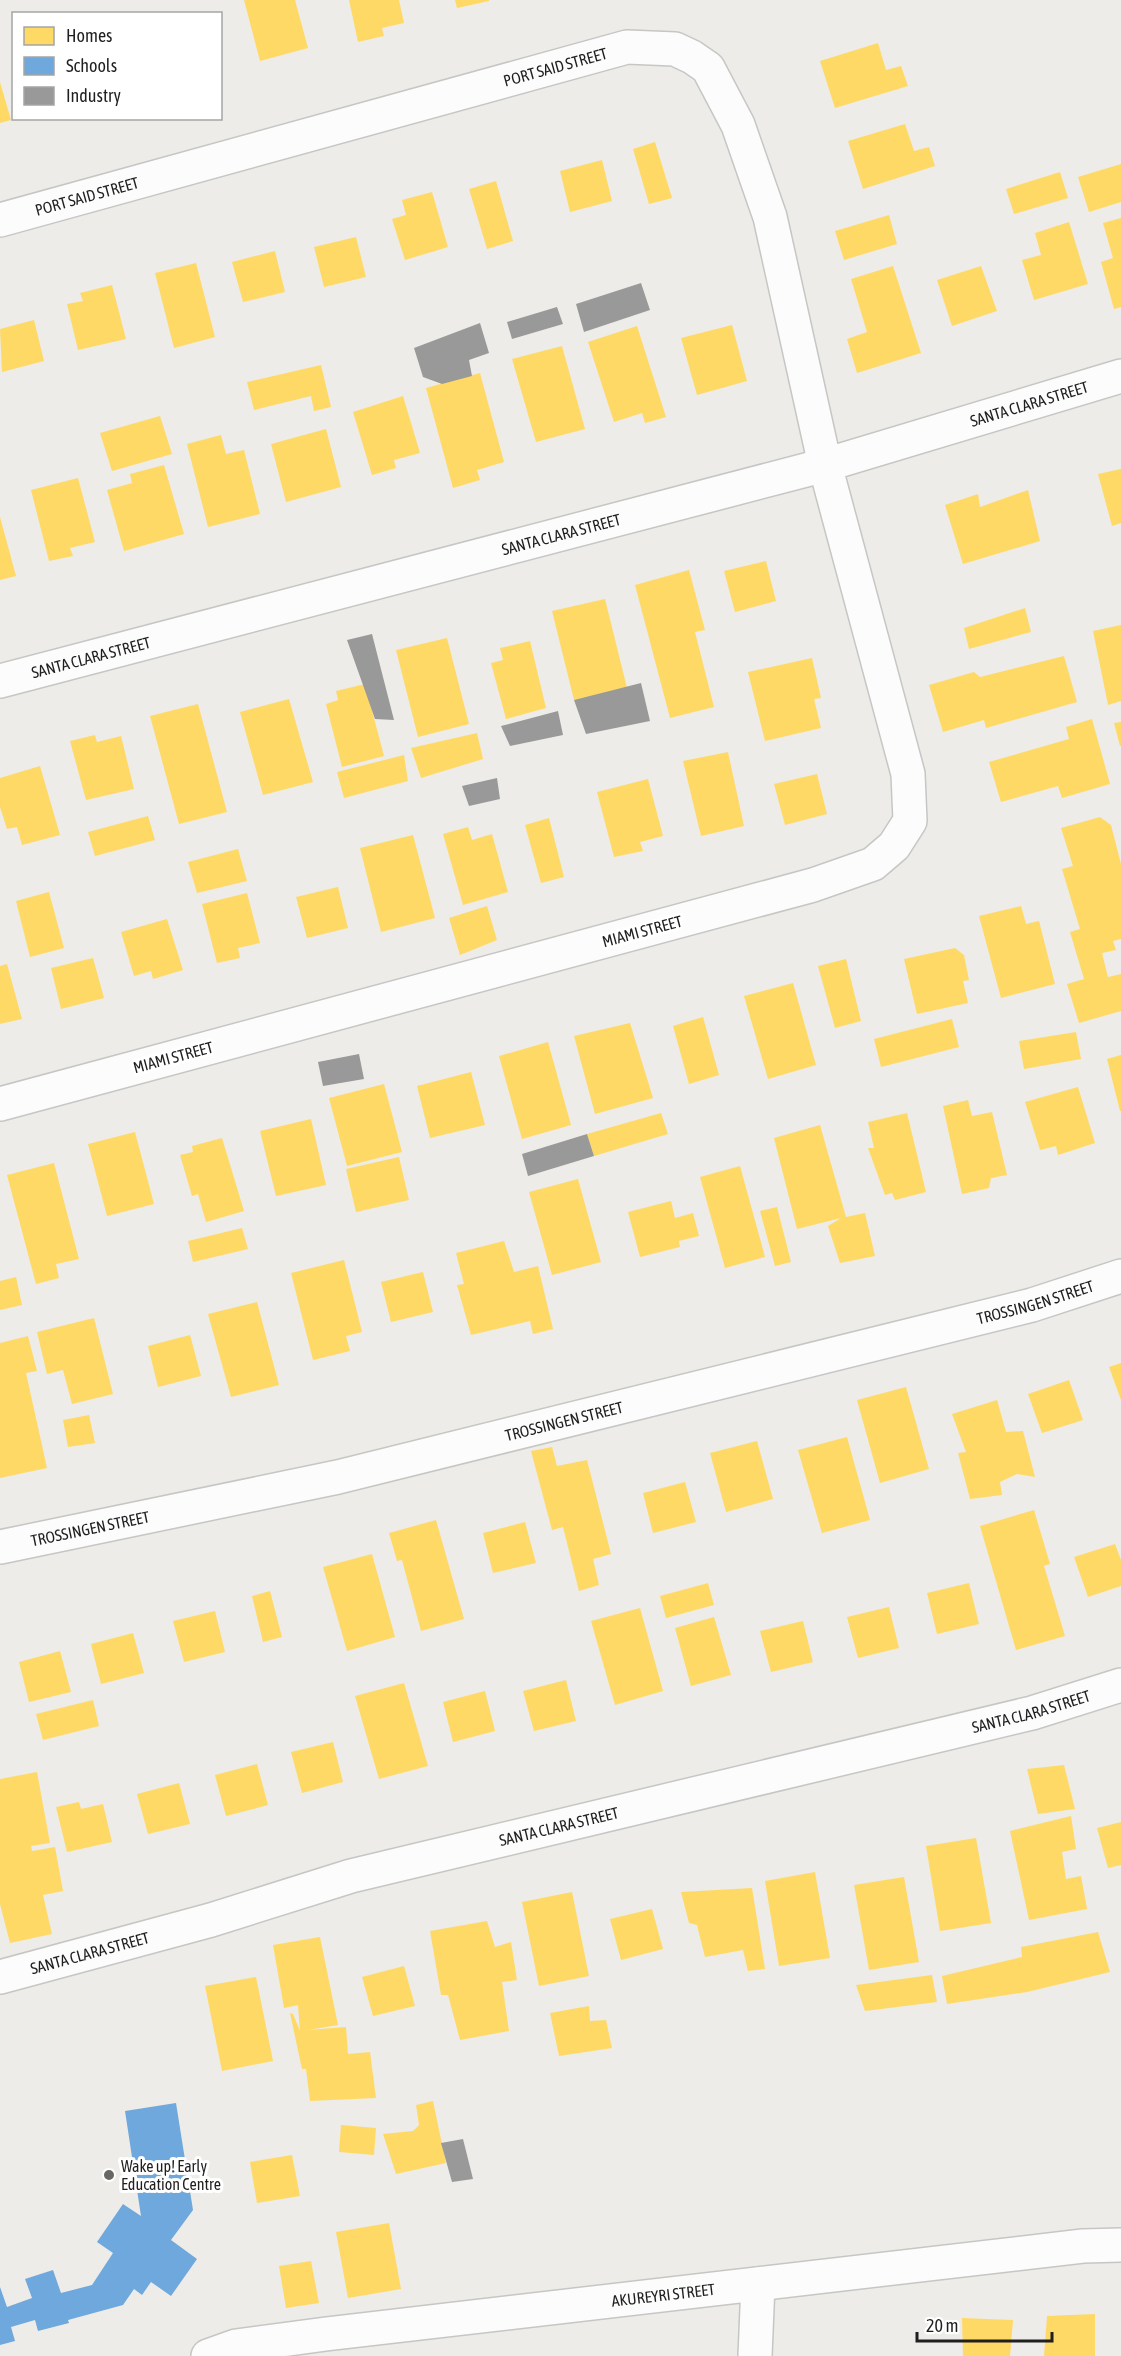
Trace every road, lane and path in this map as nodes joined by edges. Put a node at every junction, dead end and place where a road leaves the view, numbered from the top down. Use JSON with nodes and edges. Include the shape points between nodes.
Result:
{"nodes":[{"id":1,"x":0,"y":220,"type":"edge"},
{"id":2,"x":1121,"y":376,"type":"edge"},
{"id":3,"x":825,"y":465,"type":"junction"},
{"id":4,"x":0,"y":681,"type":"edge"},
{"id":5,"x":0,"y":1104,"type":"edge"},
{"id":6,"x":1121,"y":1276,"type":"edge"},
{"id":7,"x":0,"y":1547,"type":"edge"},
{"id":8,"x":1121,"y":1684,"type":"edge"},
{"id":9,"x":0,"y":1977,"type":"edge"},
{"id":10,"x":1121,"y":2245,"type":"edge"},
{"id":11,"x":758,"y":2284,"type":"junction"},
{"id":12,"x":326,"y":2345,"type":"edge"},
{"id":13,"x":208,"y":2356,"type":"edge"},
{"id":14,"x":755,"y":2356,"type":"edge"}],
"edges":[{"from":1,"to":3,"type":"street","name":"PORT SAID STREET","via":[[627,46],[675,49],[708,68],[753,163],[770,217]]},
{"from":2,"to":3,"type":"street","name":"SANTA CLARA STREET"},
{"from":3,"to":4,"type":"street","name":"SANTA CLARA STREET"},
{"from":3,"to":5,"type":"street","name":"MIAMI STREET","via":[[908,774],[910,821],[894,846],[873,864],[801,888]]},
{"from":6,"to":7,"type":"street","name":"TROSSINGEN STREET","via":[[1032,1305],[338,1477]]},
{"from":8,"to":9,"type":"street","name":"SANTA CLARA STREET","via":[[1032,1713],[351,1876],[211,1920]]},
{"from":10,"to":11,"type":"street","name":"AKUREYRI STREET","via":[[1083,2246]]},
{"from":11,"to":12,"type":"street","name":"AKUREYRI STREET"},
{"from":11,"to":14,"type":"street"},
{"from":12,"to":13,"type":"street","name":"AKUREYRI STREET","via":[[236,2346]]}]}
